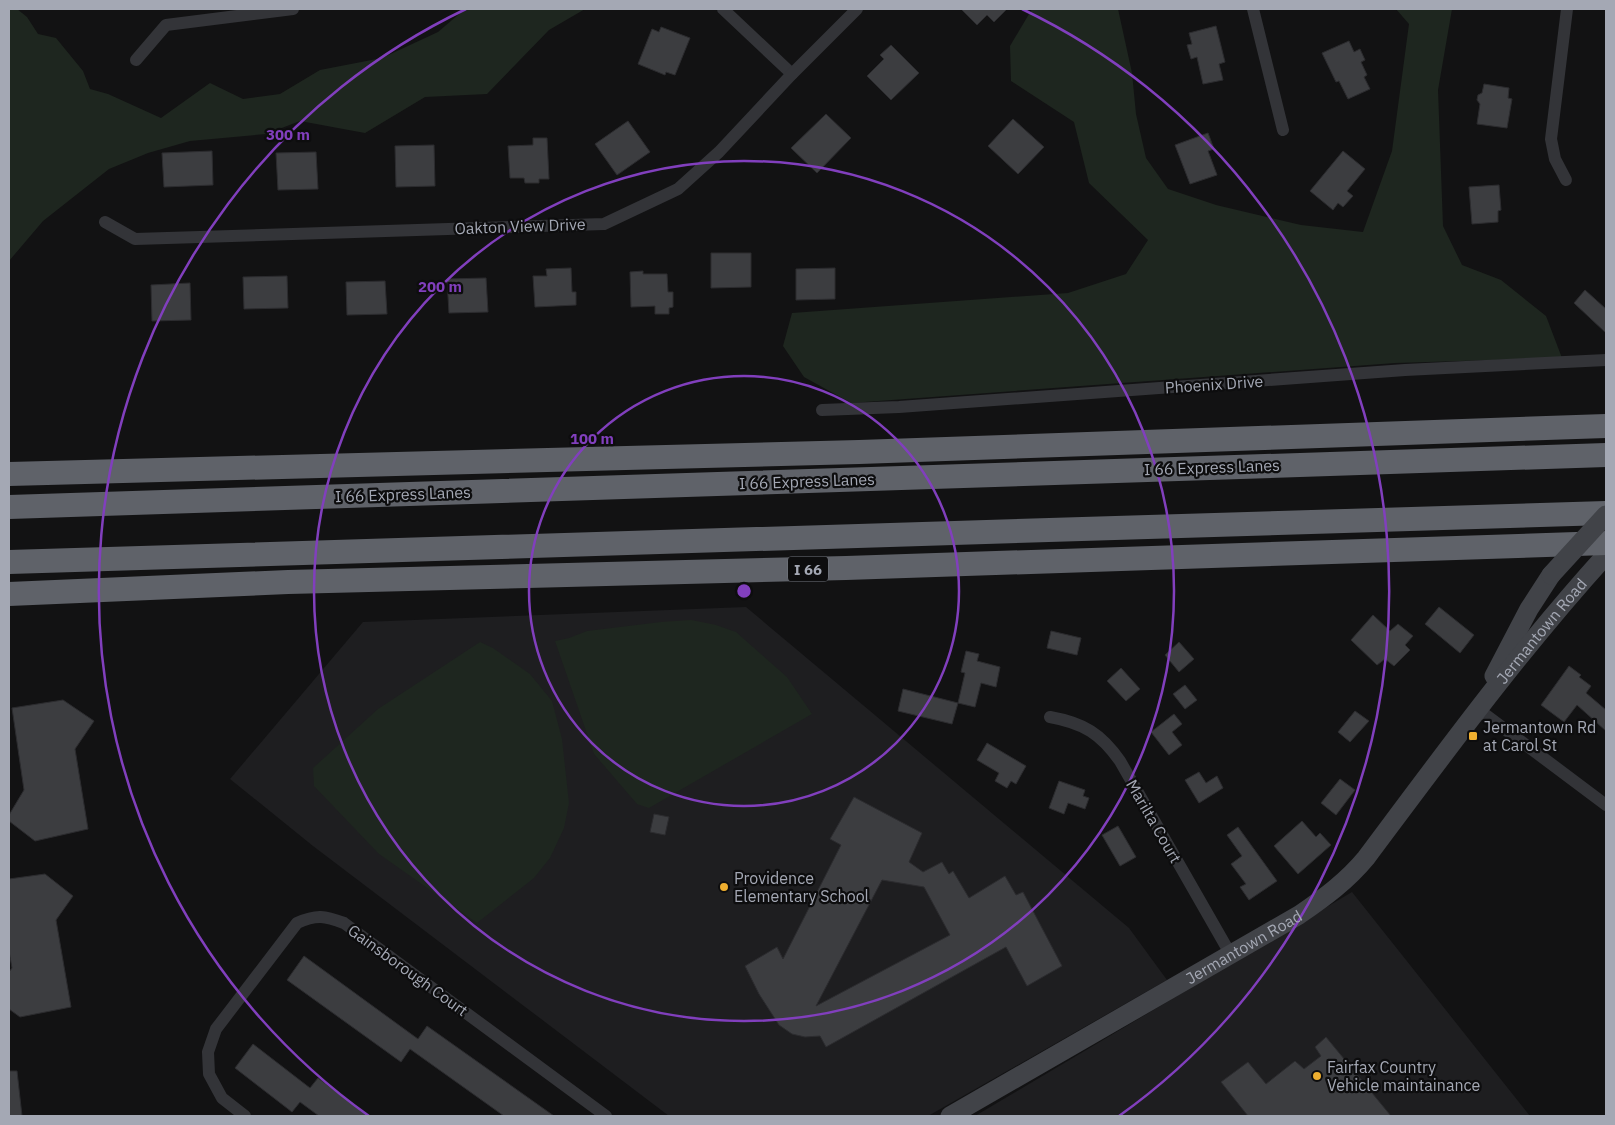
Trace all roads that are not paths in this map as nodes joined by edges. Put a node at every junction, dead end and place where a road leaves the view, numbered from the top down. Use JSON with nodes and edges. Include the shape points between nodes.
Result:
{"nodes":[{"id":1,"x":292,"y":9,"type":"edge"},
{"id":2,"x":723,"y":9,"type":"edge"},
{"id":3,"x":856,"y":9,"type":"edge"},
{"id":4,"x":1254,"y":9,"type":"edge"},
{"id":5,"x":1567,"y":9,"type":"edge"},
{"id":6,"x":136,"y":60,"type":"dead end"},
{"id":7,"x":792,"y":74,"type":"junction"},
{"id":8,"x":1283,"y":130,"type":"dead end"},
{"id":9,"x":1566,"y":180,"type":"dead end"},
{"id":10,"x":105,"y":222,"type":"dead end"},
{"id":11,"x":1606,"y":360,"type":"edge"},
{"id":12,"x":822,"y":410,"type":"dead end"},
{"id":13,"x":1606,"y":426,"type":"edge"},
{"id":14,"x":1606,"y":455,"type":"edge"},
{"id":15,"x":9,"y":474,"type":"edge"},
{"id":16,"x":9,"y":507,"type":"edge"},
{"id":17,"x":1606,"y":514,"type":"edge"},
{"id":18,"x":1606,"y":543,"type":"edge"},
{"id":19,"x":1606,"y":555,"type":"edge"},
{"id":20,"x":9,"y":562,"type":"edge"},
{"id":21,"x":9,"y":594,"type":"edge"},
{"id":22,"x":1478,"y":709,"type":"junction"},
{"id":23,"x":1050,"y":717,"type":"dead end"},
{"id":24,"x":1606,"y":805,"type":"edge"},
{"id":25,"x":1231,"y":955,"type":"junction"},
{"id":26,"x":245,"y":1116,"type":"edge"},
{"id":27,"x":606,"y":1116,"type":"edge"},
{"id":28,"x":950,"y":1116,"type":"edge"}],
"edges":[{"from":1,"to":6,"type":"street","via":[[166,25]]},
{"from":2,"to":7,"type":"street"},
{"from":3,"to":7,"type":"street","name":"Oakton View Drive"},
{"from":4,"to":8,"type":"street"},
{"from":5,"to":9,"type":"street","via":[[1551,139],[1555,159]]},
{"from":7,"to":10,"type":"street","name":"Oakton View Drive","via":[[719,152],[678,189],[604,224],[135,239]]},
{"from":11,"to":12,"type":"street","name":"Phoenix Drive"},
{"from":13,"to":15,"type":"highway","via":[[859,452]]},
{"from":14,"to":16,"type":"highway","name":"I 66 Express Lanes"},
{"from":17,"to":20,"type":"highway"},
{"from":17,"to":22,"type":"main road","name":"Jermantown Road","bridge":true,"via":[[1539,591]]},
{"from":18,"to":21,"type":"highway","number":"I 66","via":[[856,568],[288,582]]},
{"from":19,"to":22,"type":"main road","name":"Jermantown Road"},
{"from":22,"to":24,"type":"street"},
{"from":22,"to":25,"type":"main road","name":"Jermantown Road","via":[[1354,872],[1299,915]]},
{"from":23,"to":25,"type":"street","name":"Marilta Court","via":[[1079,724],[1110,747]]},
{"from":25,"to":28,"type":"main road","name":"Jermantown Road"},
{"from":26,"to":27,"type":"street","name":"Gainsborough Court","via":[[222,1098],[209,1074],[208,1052],[216,1029],[297,923],[311,917],[326,916],[344,924]]}]}
